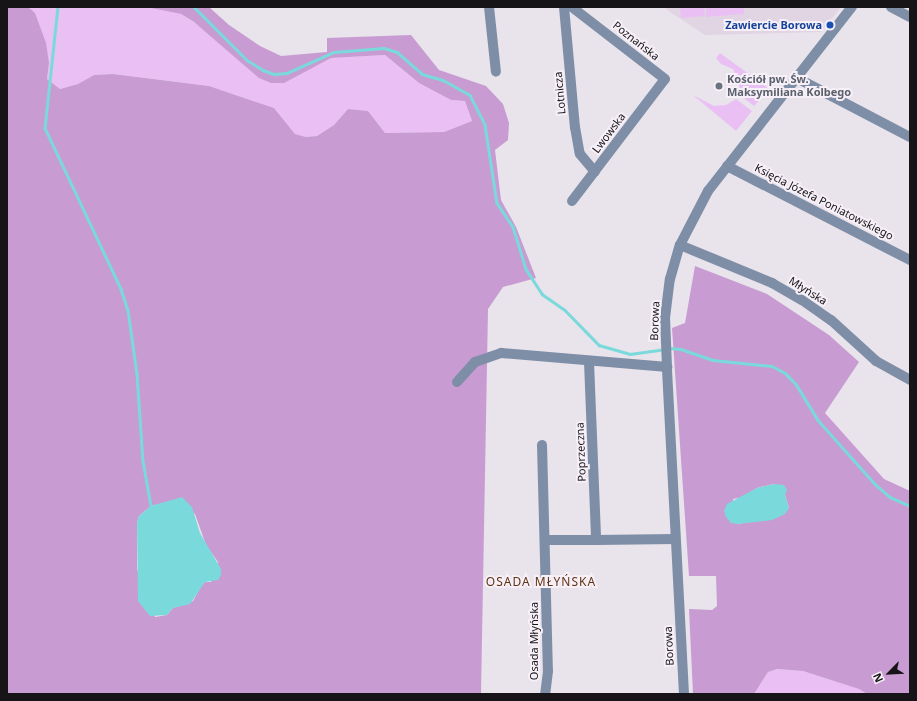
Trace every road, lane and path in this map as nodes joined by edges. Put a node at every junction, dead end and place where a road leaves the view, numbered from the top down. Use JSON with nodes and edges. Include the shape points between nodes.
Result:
{"nodes":[{"id":1,"x":489,"y":7,"type":"edge"},
{"id":2,"x":564,"y":7,"type":"edge"},
{"id":3,"x":572,"y":7,"type":"edge"},
{"id":4,"x":852,"y":7,"type":"edge"},
{"id":5,"x":891,"y":7,"type":"edge"},
{"id":6,"x":910,"y":16,"type":"edge"},
{"id":7,"x":496,"y":72,"type":"dead end"},
{"id":8,"x":797,"y":78,"type":"junction"},
{"id":9,"x":665,"y":79,"type":"joint"},
{"id":10,"x":910,"y":136,"type":"edge"},
{"id":11,"x":727,"y":166,"type":"junction"},
{"id":12,"x":595,"y":172,"type":"junction"},
{"id":13,"x":572,"y":201,"type":"dead end"},
{"id":14,"x":680,"y":245,"type":"junction"},
{"id":15,"x":910,"y":260,"type":"edge"},
{"id":16,"x":589,"y":362,"type":"junction"},
{"id":17,"x":666,"y":362,"type":"junction"},
{"id":18,"x":910,"y":380,"type":"edge"},
{"id":19,"x":457,"y":382,"type":"dead end"},
{"id":20,"x":542,"y":445,"type":"dead end"},
{"id":21,"x":675,"y":539,"type":"junction"},
{"id":22,"x":545,"y":540,"type":"junction"},
{"id":23,"x":596,"y":540,"type":"junction"},
{"id":24,"x":545,"y":694,"type":"edge"},
{"id":25,"x":684,"y":694,"type":"edge"}],
"edges":[{"from":1,"to":7,"type":"street"},
{"from":2,"to":12,"type":"street","name":"Lotnicza","via":[[575,127],[580,154]]},
{"from":3,"to":9,"type":"street","name":"Poznańska"},
{"from":4,"to":8,"type":"street","name":"Borowa"},
{"from":5,"to":6,"type":"street"},
{"from":8,"to":10,"type":"street"},
{"from":8,"to":11,"type":"street","name":"Borowa"},
{"from":9,"to":12,"type":"street","name":"Lwowska"},
{"from":11,"to":14,"type":"street","name":"Borowa","via":[[708,191]]},
{"from":11,"to":15,"type":"street","name":"Księcia Józefa Poniatowskiego"},
{"from":12,"to":13,"type":"street","name":"Lwowska"},
{"from":14,"to":17,"type":"street","name":"Borowa","via":[[670,279],[665,318]]},
{"from":14,"to":18,"type":"street","name":"Młyńska","via":[[772,283],[802,300],[831,320],[876,361]]},
{"from":16,"to":17,"type":"street"},
{"from":16,"to":19,"type":"street","via":[[494,354],[475,362]]},
{"from":16,"to":23,"type":"street","name":"Poprzeczna"},
{"from":17,"to":21,"type":"street","name":"Borowa"},
{"from":20,"to":22,"type":"street","name":"Osada Młyńska"},
{"from":21,"to":23,"type":"street"},
{"from":21,"to":25,"type":"street","name":"Borowa"},
{"from":22,"to":23,"type":"street"},
{"from":22,"to":24,"type":"street","name":"Osada Młyńska","via":[[548,671]]}]}
